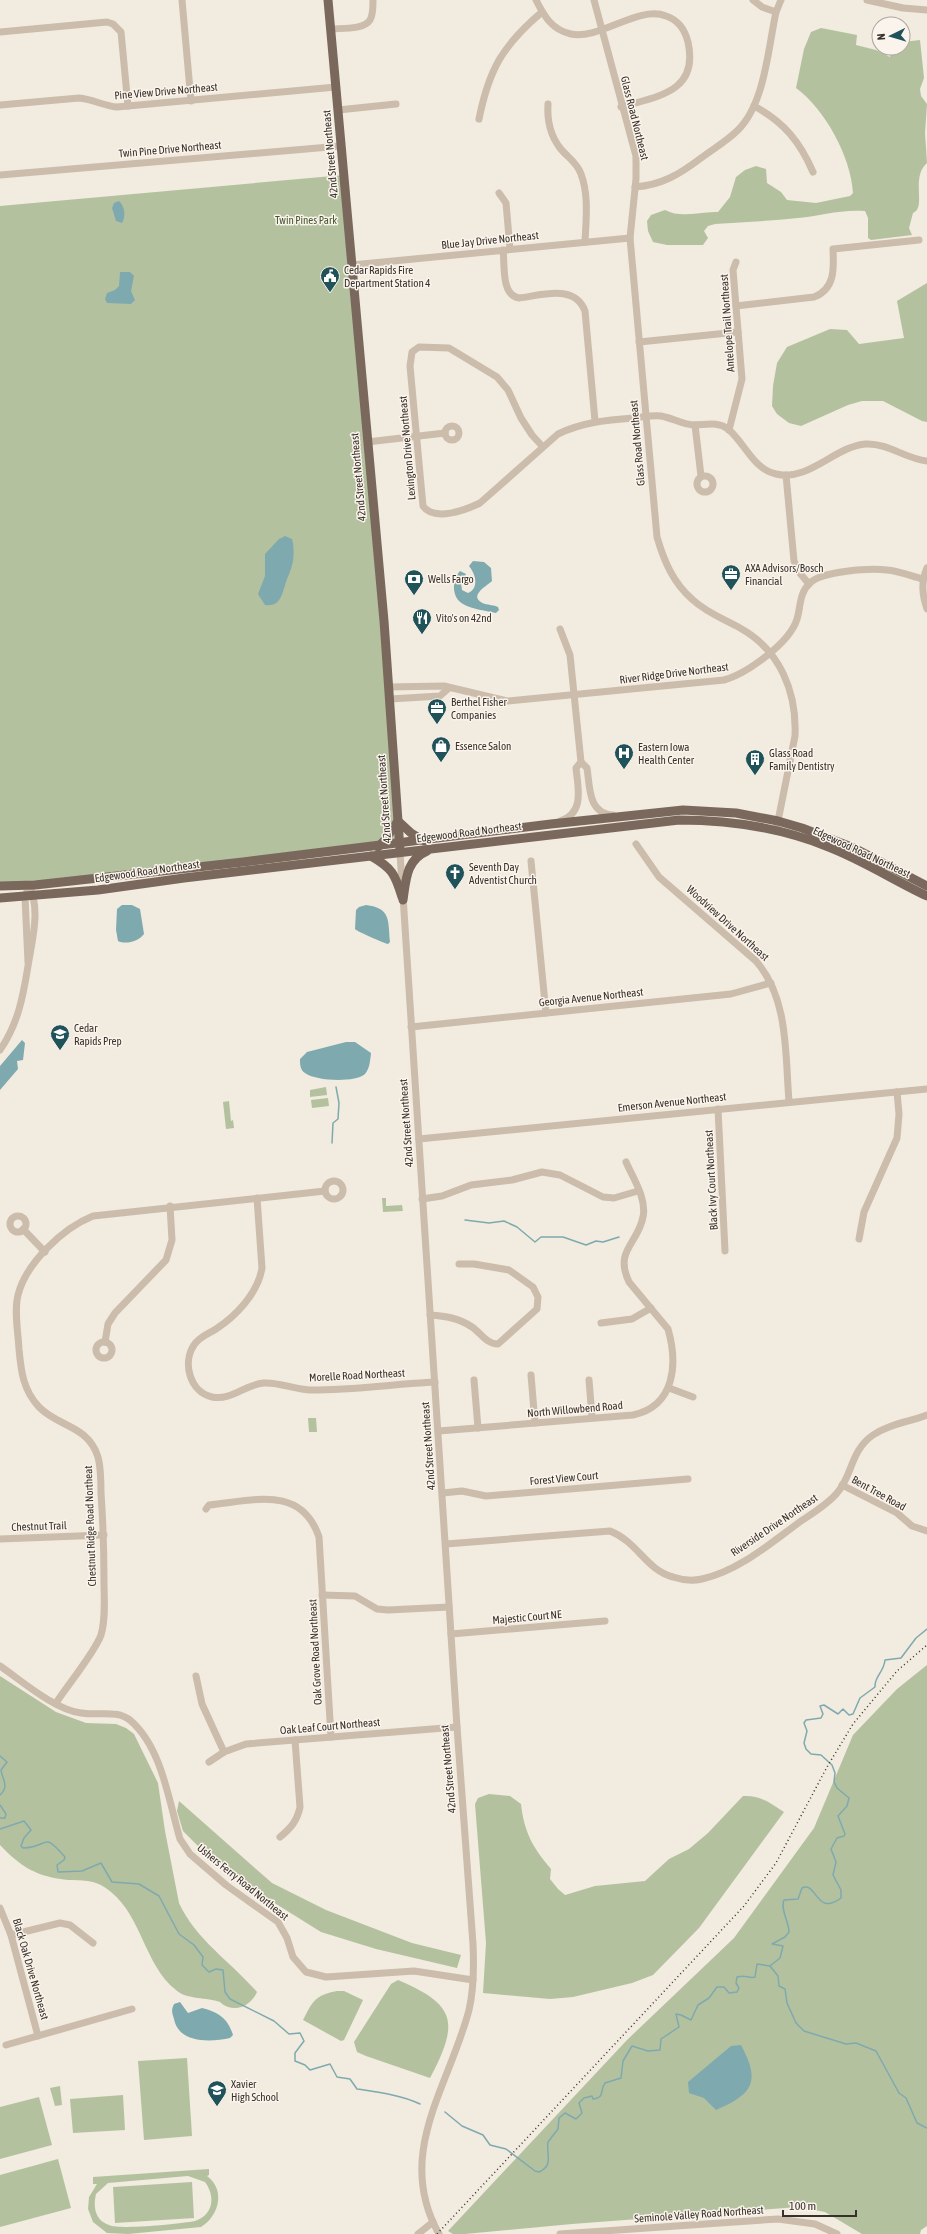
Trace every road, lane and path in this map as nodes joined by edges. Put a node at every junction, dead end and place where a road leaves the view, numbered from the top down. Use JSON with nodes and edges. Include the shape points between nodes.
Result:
{"nodes":[{"id":1,"x":182,"y":0,"type":"edge"},
{"id":2,"x":328,"y":0,"type":"edge"},
{"id":3,"x":536,"y":0,"type":"edge"},
{"id":4,"x":594,"y":0,"type":"edge"},
{"id":5,"x":753,"y":0,"type":"edge"},
{"id":6,"x":781,"y":0,"type":"edge"},
{"id":7,"x":867,"y":0,"type":"edge"},
{"id":8,"x":373,"y":1,"type":"edge"},
{"id":9,"x":927,"y":10,"type":"edge"},
{"id":10,"x":542,"y":12,"type":"junction"},
{"id":11,"x":776,"y":12,"type":"junction"},
{"id":12,"x":330,"y":29,"type":"junction"},
{"id":13,"x":601,"y":30,"type":"junction"},
{"id":14,"x":0,"y":32,"type":"edge"},
{"id":15,"x":336,"y":87,"type":"junction"},
{"id":16,"x":191,"y":100,"type":"junction"},
{"id":17,"x":396,"y":104,"type":"dead end"},
{"id":18,"x":548,"y":104,"type":"dead end"},
{"id":19,"x":0,"y":105,"type":"edge"},
{"id":20,"x":128,"y":106,"type":"junction"},
{"id":21,"x":754,"y":106,"type":"junction"},
{"id":22,"x":621,"y":107,"type":"junction"},
{"id":23,"x":338,"y":110,"type":"junction"},
{"id":24,"x":479,"y":118,"type":"dead end"},
{"id":25,"x":341,"y":146,"type":"junction"},
{"id":26,"x":813,"y":172,"type":"dead end"},
{"id":27,"x":0,"y":175,"type":"edge"},
{"id":28,"x":635,"y":187,"type":"junction"},
{"id":29,"x":499,"y":193,"type":"dead end"},
{"id":30,"x":630,"y":238,"type":"junction"},
{"id":31,"x":919,"y":240,"type":"dead end"},
{"id":32,"x":586,"y":242,"type":"junction"},
{"id":33,"x":507,"y":250,"type":"junction"},
{"id":34,"x":736,"y":262,"type":"dead end"},
{"id":35,"x":352,"y":265,"type":"junction"},
{"id":36,"x":736,"y":306,"type":"junction"},
{"id":37,"x":738,"y":332,"type":"junction"},
{"id":38,"x":639,"y":342,"type":"junction"},
{"id":39,"x":646,"y":417,"type":"junction"},
{"id":40,"x":595,"y":421,"type":"junction"},
{"id":41,"x":695,"y":425,"type":"junction"},
{"id":42,"x":729,"y":430,"type":"junction"},
{"id":43,"x":445,"y":433,"type":"dead end"},
{"id":44,"x":417,"y":436,"type":"junction"},
{"id":45,"x":367,"y":442,"type":"junction"},
{"id":46,"x":543,"y":447,"type":"junction"},
{"id":47,"x":927,"y":461,"type":"edge"},
{"id":48,"x":786,"y":475,"type":"junction"},
{"id":49,"x":701,"y":476,"type":"dead end"},
{"id":50,"x":927,"y":568,"type":"edge"},
{"id":51,"x":923,"y":578,"type":"junction"},
{"id":52,"x":809,"y":584,"type":"junction"},
{"id":53,"x":927,"y":609,"type":"edge"},
{"id":54,"x":560,"y":629,"type":"dead end"},
{"id":55,"x":770,"y":651,"type":"junction"},
{"id":56,"x":389,"y":687,"type":"junction"},
{"id":57,"x":449,"y":688,"type":"junction"},
{"id":58,"x":575,"y":695,"type":"junction"},
{"id":59,"x":390,"y":700,"type":"junction"},
{"id":60,"x":581,"y":762,"type":"junction"},
{"id":61,"x":627,"y":815,"type":"junction"},
{"id":62,"x":398,"y":820,"type":"junction"},
{"id":63,"x":551,"y":824,"type":"junction"},
{"id":64,"x":777,"y":825,"type":"junction"},
{"id":65,"x":424,"y":841,"type":"junction"},
{"id":66,"x":636,"y":844,"type":"dead end"},
{"id":67,"x":378,"y":847,"type":"junction"},
{"id":68,"x":400,"y":848,"type":"junction"},
{"id":69,"x":432,"y":849,"type":"junction"},
{"id":70,"x":371,"y":856,"type":"junction"},
{"id":71,"x":531,"y":861,"type":"dead end"},
{"id":72,"x":885,"y":875,"type":"junction"},
{"id":73,"x":909,"y":876,"type":"junction"},
{"id":74,"x":0,"y":886,"type":"edge"},
{"id":75,"x":927,"y":886,"type":"edge"},
{"id":76,"x":30,"y":893,"type":"junction"},
{"id":77,"x":927,"y":896,"type":"edge"},
{"id":78,"x":0,"y":898,"type":"edge"},
{"id":79,"x":403,"y":900,"type":"junction"},
{"id":80,"x":771,"y":983,"type":"junction"},
{"id":81,"x":546,"y":1013,"type":"junction"},
{"id":82,"x":411,"y":1027,"type":"junction"},
{"id":83,"x":0,"y":1050,"type":"edge"},
{"id":84,"x":927,"y":1089,"type":"edge"},
{"id":85,"x":897,"y":1092,"type":"junction"},
{"id":86,"x":789,"y":1101,"type":"junction"},
{"id":87,"x":718,"y":1109,"type":"junction"},
{"id":88,"x":419,"y":1139,"type":"junction"},
{"id":89,"x":626,"y":1162,"type":"dead end"},
{"id":90,"x":325,"y":1191,"type":"dead end"},
{"id":91,"x":638,"y":1191,"type":"junction"},
{"id":92,"x":257,"y":1198,"type":"junction"},
{"id":93,"x":422,"y":1199,"type":"junction"},
{"id":94,"x":170,"y":1206,"type":"junction"},
{"id":95,"x":24,"y":1229,"type":"dead end"},
{"id":96,"x":859,"y":1239,"type":"dead end"},
{"id":97,"x":725,"y":1251,"type":"dead end"},
{"id":98,"x":45,"y":1252,"type":"junction"},
{"id":99,"x":459,"y":1264,"type":"dead end"},
{"id":100,"x":651,"y":1308,"type":"junction"},
{"id":101,"x":430,"y":1315,"type":"junction"},
{"id":102,"x":601,"y":1323,"type":"dead end"},
{"id":103,"x":104,"y":1342,"type":"dead end"},
{"id":104,"x":532,"y":1375,"type":"dead end"},
{"id":105,"x":474,"y":1380,"type":"dead end"},
{"id":106,"x":589,"y":1380,"type":"dead end"},
{"id":107,"x":435,"y":1382,"type":"junction"},
{"id":108,"x":669,"y":1388,"type":"junction"},
{"id":109,"x":693,"y":1397,"type":"dead end"},
{"id":110,"x":927,"y":1415,"type":"edge"},
{"id":111,"x":592,"y":1418,"type":"junction"},
{"id":112,"x":536,"y":1423,"type":"junction"},
{"id":113,"x":478,"y":1428,"type":"junction"},
{"id":114,"x":439,"y":1431,"type":"junction"},
{"id":115,"x":688,"y":1479,"type":"dead end"},
{"id":116,"x":842,"y":1485,"type":"junction"},
{"id":117,"x":443,"y":1493,"type":"junction"},
{"id":118,"x":206,"y":1509,"type":"dead end"},
{"id":119,"x":927,"y":1531,"type":"edge"},
{"id":120,"x":104,"y":1535,"type":"junction"},
{"id":121,"x":0,"y":1539,"type":"edge"},
{"id":122,"x":446,"y":1544,"type":"junction"},
{"id":123,"x":322,"y":1595,"type":"junction"},
{"id":124,"x":449,"y":1607,"type":"junction"},
{"id":125,"x":605,"y":1621,"type":"dead end"},
{"id":126,"x":451,"y":1634,"type":"junction"},
{"id":127,"x":0,"y":1666,"type":"edge"},
{"id":128,"x":196,"y":1676,"type":"dead end"},
{"id":129,"x":56,"y":1703,"type":"junction"},
{"id":130,"x":457,"y":1727,"type":"junction"},
{"id":131,"x":331,"y":1737,"type":"junction"},
{"id":132,"x":295,"y":1740,"type":"junction"},
{"id":133,"x":224,"y":1752,"type":"junction"},
{"id":134,"x":209,"y":1762,"type":"dead end"},
{"id":135,"x":280,"y":1837,"type":"dead end"},
{"id":136,"x":0,"y":1908,"type":"edge"},
{"id":137,"x":11,"y":1934,"type":"junction"},
{"id":138,"x":93,"y":1943,"type":"dead end"},
{"id":139,"x":473,"y":1980,"type":"junction"},
{"id":140,"x":132,"y":2010,"type":"dead end"},
{"id":141,"x":38,"y":2036,"type":"junction"},
{"id":142,"x":6,"y":2045,"type":"dead end"},
{"id":143,"x":433,"y":2222,"type":"junction"},
{"id":144,"x":600,"y":2232,"type":"edge"},
{"id":145,"x":592,"y":2233,"type":"edge"},
{"id":146,"x":418,"y":2234,"type":"edge"},
{"id":147,"x":439,"y":2234,"type":"edge"},
{"id":148,"x":560,"y":2234,"type":"edge"},
{"id":149,"x":837,"y":2234,"type":"edge"}],
"edges":[{"from":1,"to":16,"type":"street"},
{"from":2,"to":12,"type":"main road","name":"42nd Street Northeast"},
{"from":3,"to":10,"type":"street"},
{"from":4,"to":13,"type":"street","name":"Glass Road Northeast"},
{"from":5,"to":11,"type":"street","via":[[762,7]]},
{"from":6,"to":11,"type":"street"},
{"from":7,"to":9,"type":"street"},
{"from":8,"to":12,"type":"street","via":[[371,18],[367,23]]},
{"from":10,"to":13,"type":"street","via":[[555,28],[564,32],[573,34]]},
{"from":10,"to":24,"type":"street","via":[[508,44],[497,62],[483,96]]},
{"from":11,"to":21,"type":"street"},
{"from":12,"to":15,"type":"main road","name":"42nd Street Northeast"},
{"from":13,"to":22,"type":"street","name":"Glass Road Northeast"},
{"from":13,"to":22,"type":"street","via":[[645,16],[664,15],[678,22],[686,36],[690,68],[678,88]]},
{"from":14,"to":20,"type":"street","via":[[107,22],[113,24],[121,32]]},
{"from":15,"to":16,"type":"street","name":"Pine View Drive Northeast"},
{"from":15,"to":23,"type":"main road","name":"42nd Street Northeast"},
{"from":16,"to":20,"type":"street","name":"Pine View Drive Northeast"},
{"from":17,"to":23,"type":"street"},
{"from":18,"to":32,"type":"street","via":[[547,118],[552,134],[560,148],[574,161],[585,185]]},
{"from":19,"to":20,"type":"street","name":"Pine View Drive Northeast","via":[[88,98],[108,106]]},
{"from":21,"to":26,"type":"street","via":[[784,126],[805,154]]},
{"from":21,"to":28,"type":"street","via":[[738,130],[680,174],[650,186]]},
{"from":22,"to":28,"type":"street","name":"Glass Road Northeast","via":[[636,156]]},
{"from":23,"to":25,"type":"main road","name":"42nd Street Northeast"},
{"from":25,"to":27,"type":"street","name":"Twin Pine Drive Northeast"},
{"from":25,"to":35,"type":"main road","name":"42nd Street Northeast"},
{"from":28,"to":30,"type":"street","name":"Glass Road Northeast"},
{"from":29,"to":33,"type":"street","via":[[506,203]]},
{"from":30,"to":32,"type":"street","name":"Blue Jay Drive Northeast"},
{"from":30,"to":38,"type":"street","name":"Glass Road Northeast"},
{"from":31,"to":36,"type":"street","via":[[833,249],[834,270],[822,294]]},
{"from":32,"to":33,"type":"street","name":"Blue Jay Drive Northeast"},
{"from":33,"to":35,"type":"street","name":"Blue Jay Drive Northeast"},
{"from":33,"to":40,"type":"street","via":[[508,292],[513,297],[566,293],[576,296],[581,301],[585,311]]},
{"from":34,"to":36,"type":"street","name":"Antelope Trail Northeast","via":[[733,270]]},
{"from":35,"to":45,"type":"main road","name":"42nd Street Northeast"},
{"from":36,"to":37,"type":"street","name":"Antelope Trail Northeast"},
{"from":37,"to":38,"type":"street"},
{"from":37,"to":42,"type":"street","name":"Antelope Trail Northeast","via":[[742,379]]},
{"from":38,"to":39,"type":"street","name":"Glass Road Northeast"},
{"from":39,"to":40,"type":"street","name":"Lexington Drive Northeast"},
{"from":39,"to":41,"type":"street","name":"Lexington Drive Northeast","via":[[659,416]]},
{"from":39,"to":55,"type":"street","name":"Glass Road Northeast","via":[[657,537],[666,565],[693,601],[750,634]]},
{"from":40,"to":46,"type":"street","name":"Lexington Drive Northeast","via":[[558,434]]},
{"from":41,"to":42,"type":"street","name":"Lexington Drive Northeast","via":[[717,424]]},
{"from":41,"to":49,"type":"street"},
{"from":42,"to":48,"type":"street","via":[[761,466],[775,474]]},
{"from":43,"to":44,"type":"street"},
{"from":44,"to":45,"type":"street"},
{"from":44,"to":46,"type":"street","name":"Lexington Drive Northeast","via":[[423,506],[427,511],[436,514],[465,509],[480,503]]},
{"from":44,"to":46,"type":"street","name":"Lexington Drive Northeast","via":[[410,359],[412,352],[419,347],[438,347],[449,348],[497,377],[508,390],[532,435]]},
{"from":45,"to":56,"type":"main road","name":"42nd Street Northeast"},
{"from":47,"to":48,"type":"street","via":[[879,444],[866,444],[852,447],[808,469]]},
{"from":48,"to":52,"type":"street","via":[[794,561]]},
{"from":50,"to":51,"type":"street"},
{"from":51,"to":52,"type":"street","via":[[887,570],[873,570],[824,575]]},
{"from":51,"to":53,"type":"street","via":[[923,596]]},
{"from":52,"to":55,"type":"street","name":"River Ridge Drive Northeast","via":[[802,594],[797,619],[792,629]]},
{"from":54,"to":58,"type":"street","via":[[570,655]]},
{"from":55,"to":58,"type":"street","name":"River Ridge Drive Northeast","via":[[746,671],[724,680]]},
{"from":55,"to":64,"type":"street","name":"Glass Road Northeast","via":[[790,688],[796,721]]},
{"from":56,"to":57,"type":"street","name":"River Ridge Drive Northeast","via":[[433,685]]},
{"from":56,"to":59,"type":"main road","name":"42nd Street Northeast"},
{"from":57,"to":58,"type":"street","name":"River Ridge Drive Northeast","via":[[507,701]]},
{"from":57,"to":59,"type":"street","via":[[440,696]]},
{"from":58,"to":60,"type":"street"},
{"from":59,"to":62,"type":"main road","name":"42nd Street Northeast"},
{"from":60,"to":61,"type":"street","via":[[587,768],[590,796],[598,811]]},
{"from":60,"to":63,"type":"street","via":[[576,768],[578,806],[574,814]]},
{"from":61,"to":63,"type":"main road","name":"Edgewood Road Northeast"},
{"from":61,"to":64,"type":"main road","name":"Edgewood Road Northeast","via":[[683,810],[710,811]]},
{"from":62,"to":65,"type":"main road"},
{"from":62,"to":67,"type":"main road"},
{"from":62,"to":68,"type":"main road","name":"42nd Street Northeast"},
{"from":63,"to":65,"type":"main road","name":"Edgewood Road Northeast"},
{"from":64,"to":69,"type":"main road","name":"Edgewood Road Northeast","via":[[679,820]]},
{"from":64,"to":72,"type":"main road","name":"Edgewood Road Northeast"},
{"from":64,"to":73,"type":"main road","name":"Edgewood Road Northeast","via":[[832,838]]},
{"from":65,"to":68,"type":"main road","name":"Edgewood Road Northeast"},
{"from":66,"to":80,"type":"street","name":"Woodview Drive Northeast","via":[[659,877],[756,961]]},
{"from":67,"to":68,"type":"main road","name":"Edgewood Road Northeast"},
{"from":67,"to":76,"type":"main road","name":"Edgewood Road Northeast","via":[[144,873]]},
{"from":68,"to":69,"type":"main road","name":"Edgewood Road Northeast"},
{"from":68,"to":70,"type":"main road","name":"Edgewood Road Northeast"},
{"from":68,"to":79,"type":"street","name":"42nd Street Northeast"},
{"from":69,"to":79,"type":"main road","via":[[412,861],[407,870]]},
{"from":70,"to":76,"type":"main road","name":"Edgewood Road Northeast"},
{"from":70,"to":79,"type":"main road","via":[[391,870]]},
{"from":71,"to":81,"type":"street"},
{"from":72,"to":73,"type":"main road","via":[[904,878]]},
{"from":72,"to":77,"type":"main road","name":"Edgewood Road Northeast"},
{"from":73,"to":75,"type":"main road","name":"Edgewood Road Northeast"},
{"from":74,"to":76,"type":"main road","name":"Edgewood Road Northeast"},
{"from":76,"to":78,"type":"main road","name":"Edgewood Road Northeast"},
{"from":76,"to":83,"type":"street","via":[[33,945],[25,991],[20,1011]]},
{"from":79,"to":82,"type":"street","name":"42nd Street Northeast"},
{"from":80,"to":81,"type":"street","name":"Georgia Avenue Northeast","via":[[731,994]]},
{"from":80,"to":86,"type":"street","name":"Woodview Drive Northeast","via":[[780,1004]]},
{"from":81,"to":82,"type":"street","name":"Georgia Avenue Northeast"},
{"from":82,"to":88,"type":"street","name":"42nd Street Northeast"},
{"from":84,"to":85,"type":"street","name":"Emerson Avenue Northeast"},
{"from":85,"to":86,"type":"street","name":"Emerson Avenue Northeast"},
{"from":85,"to":96,"type":"street","via":[[897,1138],[864,1212]]},
{"from":86,"to":87,"type":"street","name":"Emerson Avenue Northeast"},
{"from":87,"to":88,"type":"street","name":"Emerson Avenue Northeast"},
{"from":87,"to":97,"type":"street","name":"Black Ivy Court Northeast"},
{"from":88,"to":93,"type":"street","name":"42nd Street Northeast"},
{"from":89,"to":91,"type":"street"},
{"from":90,"to":92,"type":"street","name":"Chestnut Ridge Road Northeat"},
{"from":91,"to":93,"type":"street","via":[[614,1198],[603,1197],[560,1175],[542,1172],[512,1180],[471,1185],[442,1196]]},
{"from":91,"to":100,"type":"street","via":[[644,1208],[644,1217],[624,1256],[624,1265],[629,1282]]},
{"from":92,"to":94,"type":"street","name":"Chestnut Ridge Road Northeat"},
{"from":92,"to":107,"type":"street","name":"Morelle Road Northeast","via":[[262,1268],[260,1280],[230,1318],[193,1345],[188,1368],[194,1385],[211,1396],[226,1398],[261,1383],[311,1390]]},
{"from":93,"to":101,"type":"street","name":"42nd Street Northeast"},
{"from":94,"to":98,"type":"street","name":"Chestnut Ridge Road Northeat","via":[[93,1216],[70,1227]]},
{"from":94,"to":103,"type":"street","via":[[172,1240],[166,1260],[115,1313],[108,1324]]},
{"from":95,"to":98,"type":"street"},
{"from":98,"to":120,"type":"street","name":"Chestnut Ridge Road Northeat","via":[[26,1275],[18,1296],[21,1371],[24,1384],[40,1408],[48,1415],[75,1428],[93,1446],[98,1457]]},
{"from":99,"to":101,"type":"street","via":[[486,1265],[509,1270],[533,1287],[538,1297],[537,1309],[498,1344],[488,1342],[472,1327],[458,1319]]},
{"from":100,"to":102,"type":"street","via":[[632,1319]]},
{"from":100,"to":108,"type":"street","via":[[668,1329],[672,1356]]},
{"from":101,"to":107,"type":"street","name":"42nd Street Northeast"},
{"from":104,"to":112,"type":"street"},
{"from":105,"to":113,"type":"street"},
{"from":106,"to":111,"type":"street"},
{"from":107,"to":114,"type":"street","name":"42nd Street Northeast"},
{"from":108,"to":109,"type":"street"},
{"from":108,"to":111,"type":"street","name":"North Willowbend Road","via":[[656,1405],[644,1412]]},
{"from":110,"to":116,"type":"street","name":"Riverside Drive Northeast","via":[[893,1425],[873,1435],[855,1455]]},
{"from":111,"to":112,"type":"street","name":"North Willowbend Road"},
{"from":112,"to":113,"type":"street","name":"North Willowbend Road"},
{"from":113,"to":114,"type":"street","name":"North Willowbend Road"},
{"from":114,"to":117,"type":"street","name":"42nd Street Northeast"},
{"from":115,"to":117,"type":"street","name":"Forest View Court","via":[[486,1496],[462,1492]]},
{"from":116,"to":119,"type":"street","name":"Bent Tree Road","via":[[897,1513],[912,1526]]},
{"from":116,"to":122,"type":"street","name":"Riverside Drive Northeast","via":[[831,1499],[758,1552],[702,1579],[682,1579],[662,1573],[626,1538],[610,1531]]},
{"from":117,"to":122,"type":"street","name":"42nd Street Northeast"},
{"from":118,"to":123,"type":"street","name":"Oak Grove Road Northeast","via":[[209,1505],[271,1499],[301,1508],[314,1525],[318,1537]]},
{"from":120,"to":121,"type":"street","name":"Chestnut Trail"},
{"from":120,"to":129,"type":"street","name":"Chestnut Ridge Road Northeat","via":[[104,1611],[101,1636]]},
{"from":122,"to":124,"type":"street","name":"42nd Street Northeast"},
{"from":123,"to":124,"type":"street","via":[[355,1596],[377,1609]]},
{"from":123,"to":131,"type":"street","name":"Oak Grove Road Northeast"},
{"from":124,"to":126,"type":"street","name":"42nd Street Northeast"},
{"from":125,"to":126,"type":"street","name":"Majestic Court NE"},
{"from":126,"to":130,"type":"street","name":"42nd Street Northeast"},
{"from":127,"to":129,"type":"street","name":"Ushers Ferry Road Northeast"},
{"from":128,"to":133,"type":"street","via":[[202,1704]]},
{"from":129,"to":139,"type":"street","name":"Ushers Ferry Road Northeast","via":[[75,1712],[119,1715],[131,1720],[153,1752],[161,1770],[180,1839],[185,1848],[226,1885],[278,1922],[288,1938],[293,1958],[306,1972],[326,1977],[414,1971]]},
{"from":130,"to":131,"type":"street","name":"Oak Leaf Court Northeast"},
{"from":130,"to":139,"type":"street","name":"42nd Street Northeast","via":[[471,1901]]},
{"from":131,"to":132,"type":"street","name":"Oak Leaf Court Northeast"},
{"from":132,"to":133,"type":"street","name":"Oak Leaf Court Northeast","via":[[246,1744]]},
{"from":132,"to":135,"type":"street","via":[[300,1807],[298,1818]]},
{"from":133,"to":134,"type":"street","name":"Oak Leaf Court Northeast"},
{"from":136,"to":137,"type":"street","name":"Black Oak Drive Northeast"},
{"from":137,"to":138,"type":"street","via":[[60,1923],[70,1925]]},
{"from":137,"to":141,"type":"street","name":"Black Oak Drive Northeast"},
{"from":139,"to":143,"type":"street","name":"42nd Street Northeast","via":[[466,2021],[431,2112],[424,2138],[422,2178]]},
{"from":140,"to":141,"type":"street"},
{"from":141,"to":142,"type":"street"},
{"from":143,"to":146,"type":"street"},
{"from":143,"to":147,"type":"street","name":"42nd Street Northeast"},
{"from":144,"to":145,"type":"street","name":"Seminole Valley Road Northeast"},
{"from":144,"to":149,"type":"street","name":"Seminole Valley Road Northeast","via":[[778,2219],[815,2224]]},
{"from":145,"to":148,"type":"street","name":"Seminole Valley Road Northeast"}]}
